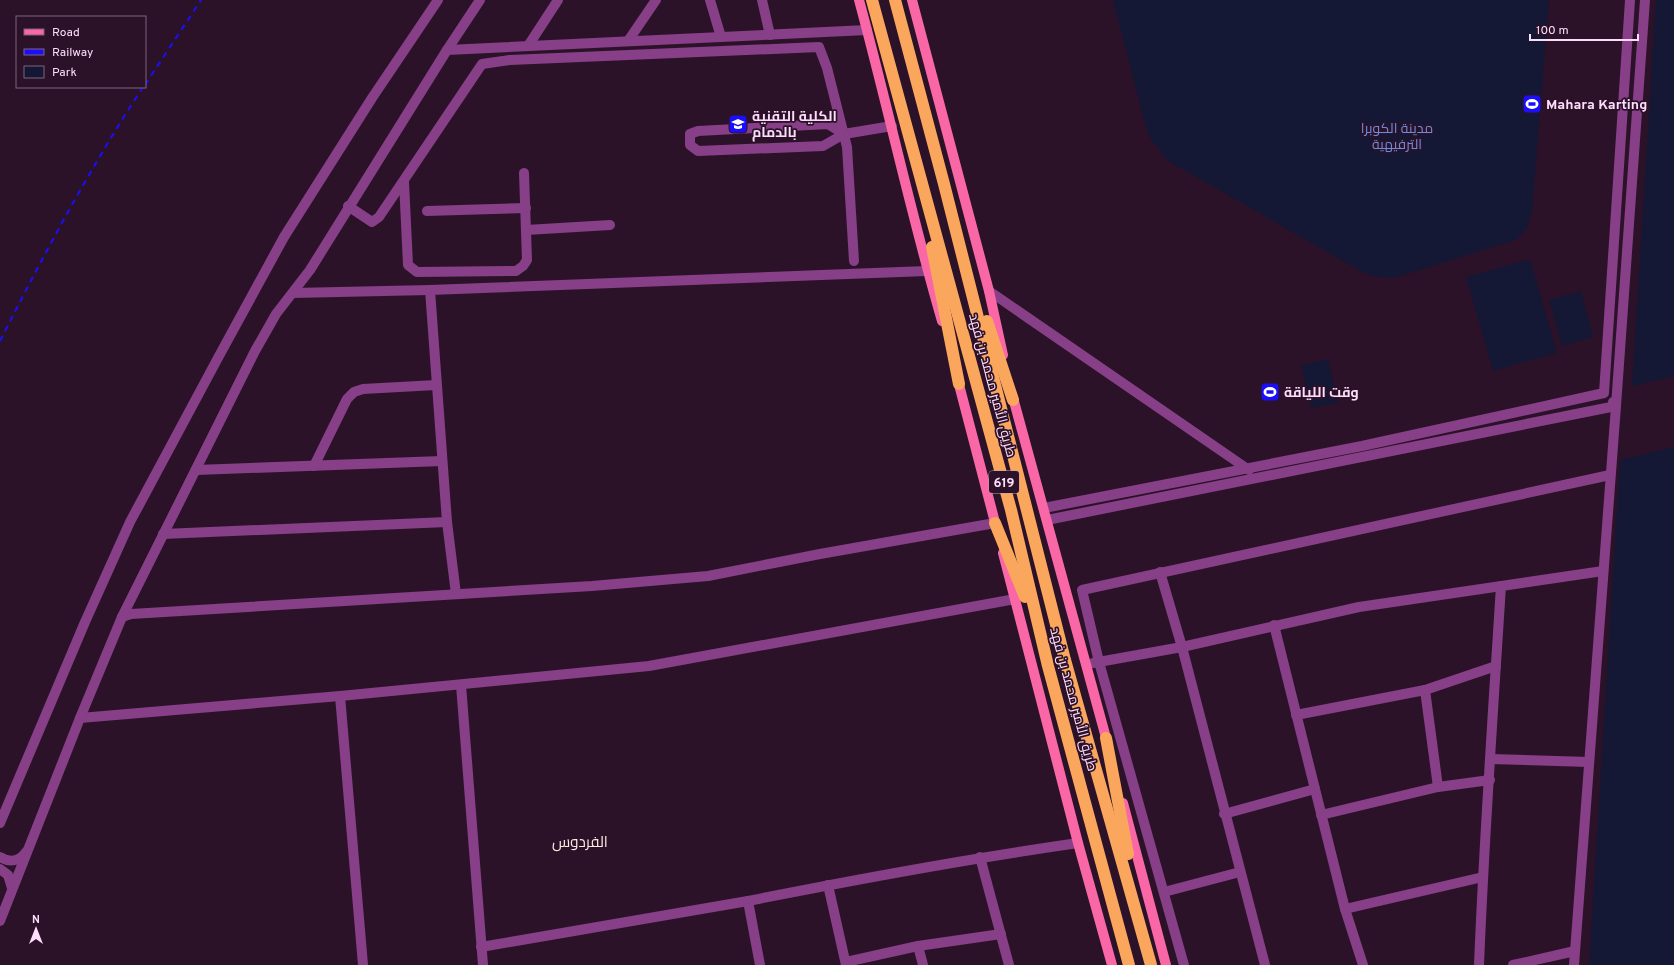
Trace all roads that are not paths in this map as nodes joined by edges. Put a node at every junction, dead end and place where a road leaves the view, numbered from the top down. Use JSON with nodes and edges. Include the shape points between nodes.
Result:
{"nodes":[{"id":1,"x":438,"y":0,"type":"edge"},
{"id":2,"x":480,"y":0,"type":"edge"},
{"id":3,"x":558,"y":0,"type":"edge"},
{"id":4,"x":656,"y":0,"type":"edge"},
{"id":5,"x":710,"y":0,"type":"edge"},
{"id":6,"x":762,"y":0,"type":"edge"},
{"id":7,"x":858,"y":0,"type":"edge"},
{"id":8,"x":872,"y":0,"type":"edge"},
{"id":9,"x":895,"y":0,"type":"edge"},
{"id":10,"x":912,"y":0,"type":"edge"},
{"id":11,"x":1630,"y":0,"type":"edge"},
{"id":12,"x":1645,"y":0,"type":"edge"},
{"id":13,"x":867,"y":30,"type":"junction"},
{"id":14,"x":770,"y":35,"type":"junction"},
{"id":15,"x":721,"y":37,"type":"junction"},
{"id":16,"x":628,"y":41,"type":"junction"},
{"id":17,"x":528,"y":46,"type":"junction"},
{"id":18,"x":447,"y":50,"type":"junction"},
{"id":19,"x":892,"y":126,"type":"junction"},
{"id":20,"x":844,"y":134,"type":"junction"},
{"id":21,"x":912,"y":144,"type":"junction"},
{"id":22,"x":1620,"y":145,"type":"junction"},
{"id":23,"x":1635,"y":146,"type":"junction"},
{"id":24,"x":524,"y":173,"type":"dead end"},
{"id":25,"x":404,"y":182,"type":"junction"},
{"id":26,"x":944,"y":184,"type":"junction"},
{"id":27,"x":348,"y":206,"type":"junction"},
{"id":28,"x":526,"y":208,"type":"junction"},
{"id":29,"x":427,"y":211,"type":"dead end"},
{"id":30,"x":610,"y":226,"type":"dead end"},
{"id":31,"x":526,"y":230,"type":"junction"},
{"id":32,"x":854,"y":261,"type":"dead end"},
{"id":33,"x":927,"y":271,"type":"junction"},
{"id":34,"x":430,"y":290,"type":"junction"},
{"id":35,"x":989,"y":291,"type":"junction"},
{"id":36,"x":292,"y":293,"type":"junction"},
{"id":37,"x":1610,"y":298,"type":"junction"},
{"id":38,"x":1624,"y":299,"type":"junction"},
{"id":39,"x":959,"y":384,"type":"junction"},
{"id":40,"x":436,"y":385,"type":"junction"},
{"id":41,"x":1604,"y":393,"type":"junction"},
{"id":42,"x":1013,"y":400,"type":"junction"},
{"id":43,"x":1616,"y":406,"type":"junction"},
{"id":44,"x":442,"y":461,"type":"junction"},
{"id":45,"x":314,"y":466,"type":"junction"},
{"id":46,"x":1247,"y":468,"type":"junction"},
{"id":47,"x":196,"y":470,"type":"junction"},
{"id":48,"x":1610,"y":475,"type":"junction"},
{"id":49,"x":1256,"y":477,"type":"junction"},
{"id":50,"x":1044,"y":508,"type":"junction"},
{"id":51,"x":1047,"y":520,"type":"junction"},
{"id":52,"x":446,"y":522,"type":"junction"},
{"id":53,"x":995,"y":522,"type":"junction"},
{"id":54,"x":163,"y":534,"type":"junction"},
{"id":55,"x":1603,"y":571,"type":"junction"},
{"id":56,"x":1160,"y":572,"type":"junction"},
{"id":57,"x":1501,"y":586,"type":"junction"},
{"id":58,"x":456,"y":594,"type":"junction"},
{"id":59,"x":1015,"y":599,"type":"junction"},
{"id":60,"x":122,"y":616,"type":"junction"},
{"id":61,"x":1274,"y":625,"type":"junction"},
{"id":62,"x":1182,"y":647,"type":"junction"},
{"id":63,"x":1099,"y":662,"type":"junction"},
{"id":64,"x":1087,"y":665,"type":"junction"},
{"id":65,"x":1048,"y":666,"type":"junction"},
{"id":66,"x":1496,"y":666,"type":"junction"},
{"id":67,"x":461,"y":685,"type":"junction"},
{"id":68,"x":1425,"y":690,"type":"junction"},
{"id":69,"x":340,"y":696,"type":"junction"},
{"id":70,"x":1296,"y":715,"type":"junction"},
{"id":71,"x":80,"y":718,"type":"junction"},
{"id":72,"x":1106,"y":738,"type":"junction"},
{"id":73,"x":1490,"y":759,"type":"junction"},
{"id":74,"x":1589,"y":762,"type":"junction"},
{"id":75,"x":1490,"y":780,"type":"junction"},
{"id":76,"x":1438,"y":787,"type":"junction"},
{"id":77,"x":1315,"y":789,"type":"junction"},
{"id":78,"x":1224,"y":814,"type":"junction"},
{"id":79,"x":1321,"y":815,"type":"junction"},
{"id":80,"x":0,"y":823,"type":"edge"},
{"id":81,"x":1078,"y":843,"type":"junction"},
{"id":82,"x":1098,"y":849,"type":"junction"},
{"id":83,"x":27,"y":850,"type":"junction"},
{"id":84,"x":0,"y":857,"type":"edge"},
{"id":85,"x":980,"y":857,"type":"junction"},
{"id":86,"x":0,"y":869,"type":"edge"},
{"id":87,"x":1240,"y":872,"type":"junction"},
{"id":88,"x":1483,"y":877,"type":"junction"},
{"id":89,"x":828,"y":885,"type":"junction"},
{"id":90,"x":12,"y":888,"type":"junction"},
{"id":91,"x":1164,"y":892,"type":"junction"},
{"id":92,"x":748,"y":901,"type":"junction"},
{"id":93,"x":1345,"y":909,"type":"junction"},
{"id":94,"x":0,"y":921,"type":"edge"},
{"id":95,"x":1141,"y":926,"type":"junction"},
{"id":96,"x":1001,"y":934,"type":"junction"},
{"id":97,"x":918,"y":946,"type":"junction"},
{"id":98,"x":482,"y":948,"type":"junction"},
{"id":99,"x":1575,"y":951,"type":"junction"},
{"id":100,"x":846,"y":964,"type":"edge"},
{"id":101,"x":363,"y":965,"type":"edge"},
{"id":102,"x":483,"y":965,"type":"edge"},
{"id":103,"x":760,"y":965,"type":"edge"},
{"id":104,"x":923,"y":965,"type":"edge"},
{"id":105,"x":1009,"y":965,"type":"edge"},
{"id":106,"x":1112,"y":965,"type":"edge"},
{"id":107,"x":1122,"y":965,"type":"edge"},
{"id":108,"x":1129,"y":965,"type":"edge"},
{"id":109,"x":1151,"y":965,"type":"edge"},
{"id":110,"x":1166,"y":965,"type":"edge"},
{"id":111,"x":1184,"y":965,"type":"edge"},
{"id":112,"x":1265,"y":965,"type":"edge"},
{"id":113,"x":1363,"y":965,"type":"edge"},
{"id":114,"x":1479,"y":965,"type":"edge"},
{"id":115,"x":1513,"y":965,"type":"edge"},
{"id":116,"x":1574,"y":965,"type":"edge"}],
"edges":[{"from":1,"to":80,"type":"street","via":[[284,237],[218,356],[130,522]]},
{"from":2,"to":18,"type":"street"},
{"from":3,"to":17,"type":"street"},
{"from":4,"to":16,"type":"street"},
{"from":5,"to":15,"type":"street"},
{"from":6,"to":14,"type":"street"},
{"from":7,"to":13,"type":"main road"},
{"from":8,"to":21,"type":"highway","name":"طريق الأمير محمد بن فهد","number":"619"},
{"from":9,"to":26,"type":"highway","name":"طريق الأمير محمد بن فهد","number":"619"},
{"from":10,"to":35,"type":"main road"},
{"from":11,"to":22,"type":"street"},
{"from":12,"to":23,"type":"street"},
{"from":13,"to":14,"type":"street"},
{"from":13,"to":19,"type":"main road"},
{"from":14,"to":15,"type":"street"},
{"from":15,"to":16,"type":"street"},
{"from":16,"to":17,"type":"street"},
{"from":17,"to":18,"type":"street"},
{"from":18,"to":27,"type":"street"},
{"from":19,"to":20,"type":"street"},
{"from":19,"to":33,"type":"main road"},
{"from":20,"to":20,"type":"street","via":[[828,124],[698,131],[690,134],[690,145],[698,151],[823,146]]},
{"from":20,"to":25,"type":"street","via":[[819,47],[503,61],[482,64]]},
{"from":20,"to":32,"type":"street"},
{"from":21,"to":39,"type":"highway"},
{"from":21,"to":65,"type":"highway","name":"طريق الأمير محمد بن فهد","number":"619","via":[[1011,510]]},
{"from":22,"to":23,"type":"street"},
{"from":22,"to":37,"type":"street"},
{"from":23,"to":38,"type":"street"},
{"from":24,"to":28,"type":"street"},
{"from":25,"to":27,"type":"street","via":[[379,217],[372,222]]},
{"from":25,"to":31,"type":"street","via":[[408,265],[417,272],[516,271],[527,260]]},
{"from":26,"to":42,"type":"highway"},
{"from":26,"to":95,"type":"highway","name":"طريق الأمير محمد بن فهد","number":"619","via":[[1065,660]]},
{"from":27,"to":36,"type":"street","via":[[310,270]]},
{"from":28,"to":29,"type":"street"},
{"from":28,"to":31,"type":"street"},
{"from":30,"to":31,"type":"street"},
{"from":33,"to":34,"type":"street"},
{"from":33,"to":39,"type":"main road"},
{"from":34,"to":36,"type":"street"},
{"from":34,"to":40,"type":"street"},
{"from":35,"to":42,"type":"main road"},
{"from":35,"to":46,"type":"street"},
{"from":36,"to":47,"type":"street","via":[[276,314],[255,351]]},
{"from":37,"to":38,"type":"street"},
{"from":37,"to":41,"type":"street"},
{"from":38,"to":43,"type":"street"},
{"from":39,"to":53,"type":"main road"},
{"from":40,"to":44,"type":"street"},
{"from":40,"to":45,"type":"street","via":[[363,389],[354,392],[347,399]]},
{"from":41,"to":43,"type":"street"},
{"from":41,"to":46,"type":"street","via":[[1362,446]]},
{"from":42,"to":50,"type":"main road"},
{"from":43,"to":48,"type":"street"},
{"from":43,"to":49,"type":"street"},
{"from":44,"to":45,"type":"street"},
{"from":44,"to":52,"type":"street"},
{"from":45,"to":47,"type":"street"},
{"from":46,"to":49,"type":"street"},
{"from":46,"to":50,"type":"street"},
{"from":47,"to":54,"type":"street"},
{"from":48,"to":55,"type":"street"},
{"from":48,"to":56,"type":"street"},
{"from":49,"to":51,"type":"street"},
{"from":50,"to":51,"type":"main road"},
{"from":51,"to":64,"type":"main road"},
{"from":52,"to":54,"type":"street"},
{"from":52,"to":58,"type":"street"},
{"from":53,"to":58,"type":"street","via":[[708,576]]},
{"from":53,"to":59,"type":"main road"},
{"from":53,"to":65,"type":"highway","via":[[1021,586]]},
{"from":54,"to":60,"type":"street"},
{"from":55,"to":57,"type":"street"},
{"from":55,"to":74,"type":"street"},
{"from":56,"to":62,"type":"street"},
{"from":56,"to":63,"type":"street","via":[[1082,590]]},
{"from":57,"to":61,"type":"street","via":[[1359,607]]},
{"from":57,"to":66,"type":"street"},
{"from":58,"to":60,"type":"street"},
{"from":59,"to":67,"type":"street","via":[[649,666]]},
{"from":59,"to":81,"type":"main road"},
{"from":60,"to":71,"type":"street"},
{"from":61,"to":62,"type":"street"},
{"from":61,"to":70,"type":"street"},
{"from":62,"to":63,"type":"street"},
{"from":62,"to":78,"type":"street"},
{"from":63,"to":64,"type":"street"},
{"from":63,"to":91,"type":"street"},
{"from":64,"to":72,"type":"main road"},
{"from":65,"to":82,"type":"highway","name":"طريق الأمير محمد بن فهد","number":"619"},
{"from":66,"to":68,"type":"street"},
{"from":66,"to":73,"type":"street"},
{"from":67,"to":69,"type":"street"},
{"from":67,"to":98,"type":"street"},
{"from":68,"to":70,"type":"street"},
{"from":68,"to":76,"type":"street"},
{"from":69,"to":71,"type":"street"},
{"from":69,"to":101,"type":"street"},
{"from":70,"to":77,"type":"street"},
{"from":71,"to":83,"type":"street"},
{"from":72,"to":95,"type":"highway"},
{"from":72,"to":110,"type":"main road"},
{"from":73,"to":74,"type":"street"},
{"from":73,"to":75,"type":"street"},
{"from":74,"to":99,"type":"street"},
{"from":75,"to":76,"type":"street"},
{"from":75,"to":88,"type":"street"},
{"from":76,"to":79,"type":"street"},
{"from":77,"to":78,"type":"street"},
{"from":77,"to":79,"type":"street"},
{"from":78,"to":87,"type":"street"},
{"from":79,"to":93,"type":"street"},
{"from":81,"to":85,"type":"street"},
{"from":81,"to":106,"type":"main road"},
{"from":82,"to":107,"type":"highway"},
{"from":82,"to":108,"type":"highway","name":"طريق الأمير محمد بن فهد","number":"619"},
{"from":83,"to":84,"type":"street","via":[[19,859],[8,860]]},
{"from":83,"to":90,"type":"street"},
{"from":85,"to":89,"type":"street"},
{"from":85,"to":96,"type":"street"},
{"from":86,"to":90,"type":"street","via":[[8,875]]},
{"from":87,"to":91,"type":"street"},
{"from":87,"to":112,"type":"street"},
{"from":88,"to":93,"type":"street"},
{"from":88,"to":114,"type":"street"},
{"from":89,"to":92,"type":"street"},
{"from":89,"to":100,"type":"street"},
{"from":90,"to":94,"type":"street"},
{"from":91,"to":111,"type":"street"},
{"from":92,"to":98,"type":"street"},
{"from":92,"to":103,"type":"street"},
{"from":93,"to":113,"type":"street"},
{"from":95,"to":109,"type":"highway","name":"طريق الأمير محمد بن فهد","number":"619"},
{"from":96,"to":97,"type":"street"},
{"from":96,"to":105,"type":"street"},
{"from":97,"to":100,"type":"street"},
{"from":97,"to":104,"type":"street"},
{"from":98,"to":102,"type":"street"},
{"from":99,"to":115,"type":"street"},
{"from":99,"to":116,"type":"street"}]}
